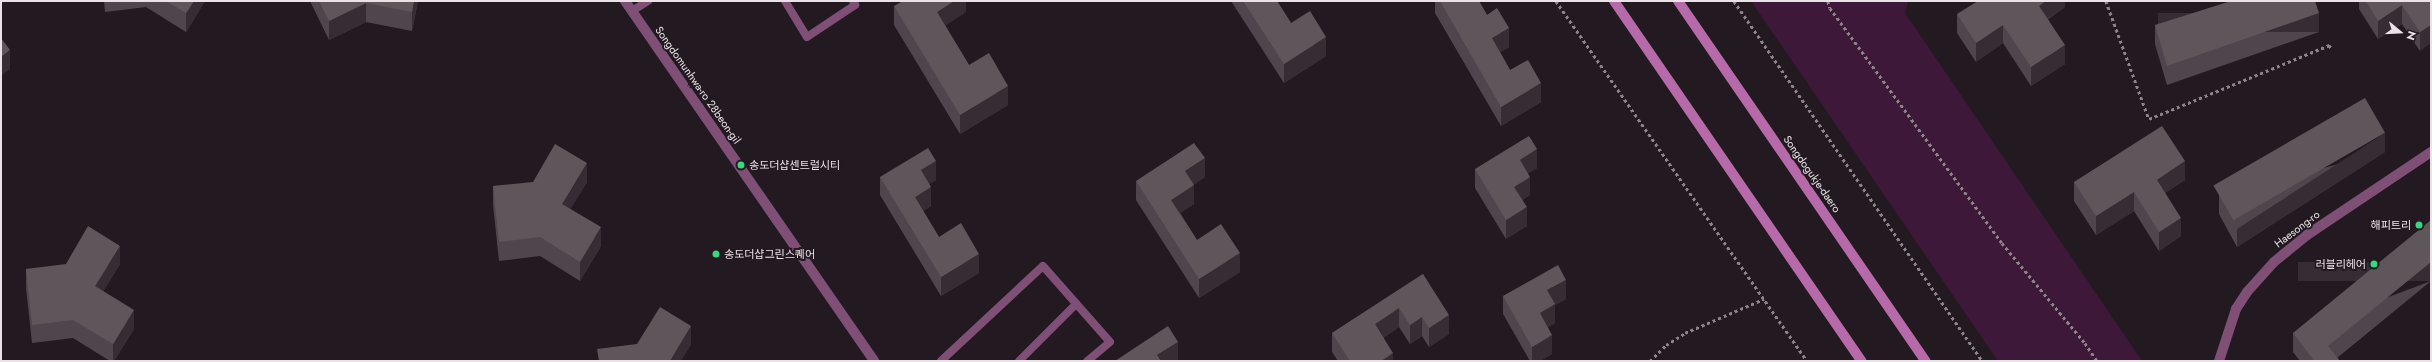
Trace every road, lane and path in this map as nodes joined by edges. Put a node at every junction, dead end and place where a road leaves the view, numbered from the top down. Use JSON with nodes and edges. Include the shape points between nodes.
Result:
{"nodes":[{"id":1,"x":625,"y":1,"type":"edge"},
{"id":2,"x":648,"y":1,"type":"edge"},
{"id":3,"x":785,"y":1,"type":"edge"},
{"id":4,"x":853,"y":1,"type":"edge"},
{"id":5,"x":1556,"y":1,"type":"edge"},
{"id":6,"x":1614,"y":1,"type":"edge"},
{"id":7,"x":1678,"y":1,"type":"edge"},
{"id":8,"x":1734,"y":1,"type":"edge"},
{"id":9,"x":1828,"y":1,"type":"edge"},
{"id":10,"x":2106,"y":1,"type":"edge"},
{"id":11,"x":632,"y":11,"type":"junction"},
{"id":12,"x":2332,"y":49,"type":"dead end"},
{"id":13,"x":2431,"y":152,"type":"edge"},
{"id":14,"x":1764,"y":299,"type":"junction"},
{"id":15,"x":1076,"y":304,"type":"junction"},
{"id":16,"x":874,"y":361,"type":"edge"},
{"id":17,"x":940,"y":361,"type":"edge"},
{"id":18,"x":1019,"y":361,"type":"edge"},
{"id":19,"x":1087,"y":361,"type":"edge"},
{"id":20,"x":1650,"y":361,"type":"edge"},
{"id":21,"x":1807,"y":361,"type":"edge"},
{"id":22,"x":1861,"y":361,"type":"edge"},
{"id":23,"x":1925,"y":361,"type":"edge"},
{"id":24,"x":1982,"y":361,"type":"edge"},
{"id":25,"x":2097,"y":361,"type":"edge"},
{"id":26,"x":2219,"y":361,"type":"edge"}],
"edges":[{"from":1,"to":11,"type":"street","name":"Songdomunhwa-ro 28beon-gil"},
{"from":2,"to":11,"type":"lane"},
{"from":3,"to":4,"type":"lane","via":[[806,37],[855,5]]},
{"from":5,"to":14,"type":"path"},
{"from":6,"to":22,"type":"main road"},
{"from":7,"to":23,"type":"main road","name":"Songdogukje-daero"},
{"from":8,"to":24,"type":"path"},
{"from":9,"to":25,"type":"path","via":[[2002,243]]},
{"from":10,"to":12,"type":"path","via":[[2149,119],[2329,45]]},
{"from":11,"to":16,"type":"street","name":"Songdomunhwa-ro 28beon-gil"},
{"from":13,"to":26,"type":"street","name":"Haesong-ro","via":[[2307,235],[2274,262],[2251,287],[2236,309]]},
{"from":14,"to":20,"type":"path","via":[[1711,324],[1685,333],[1666,345]]},
{"from":14,"to":21,"type":"path"},
{"from":15,"to":17,"type":"lane","via":[[1043,266]]},
{"from":15,"to":18,"type":"lane"},
{"from":15,"to":19,"type":"lane","via":[[1110,342]]}]}
